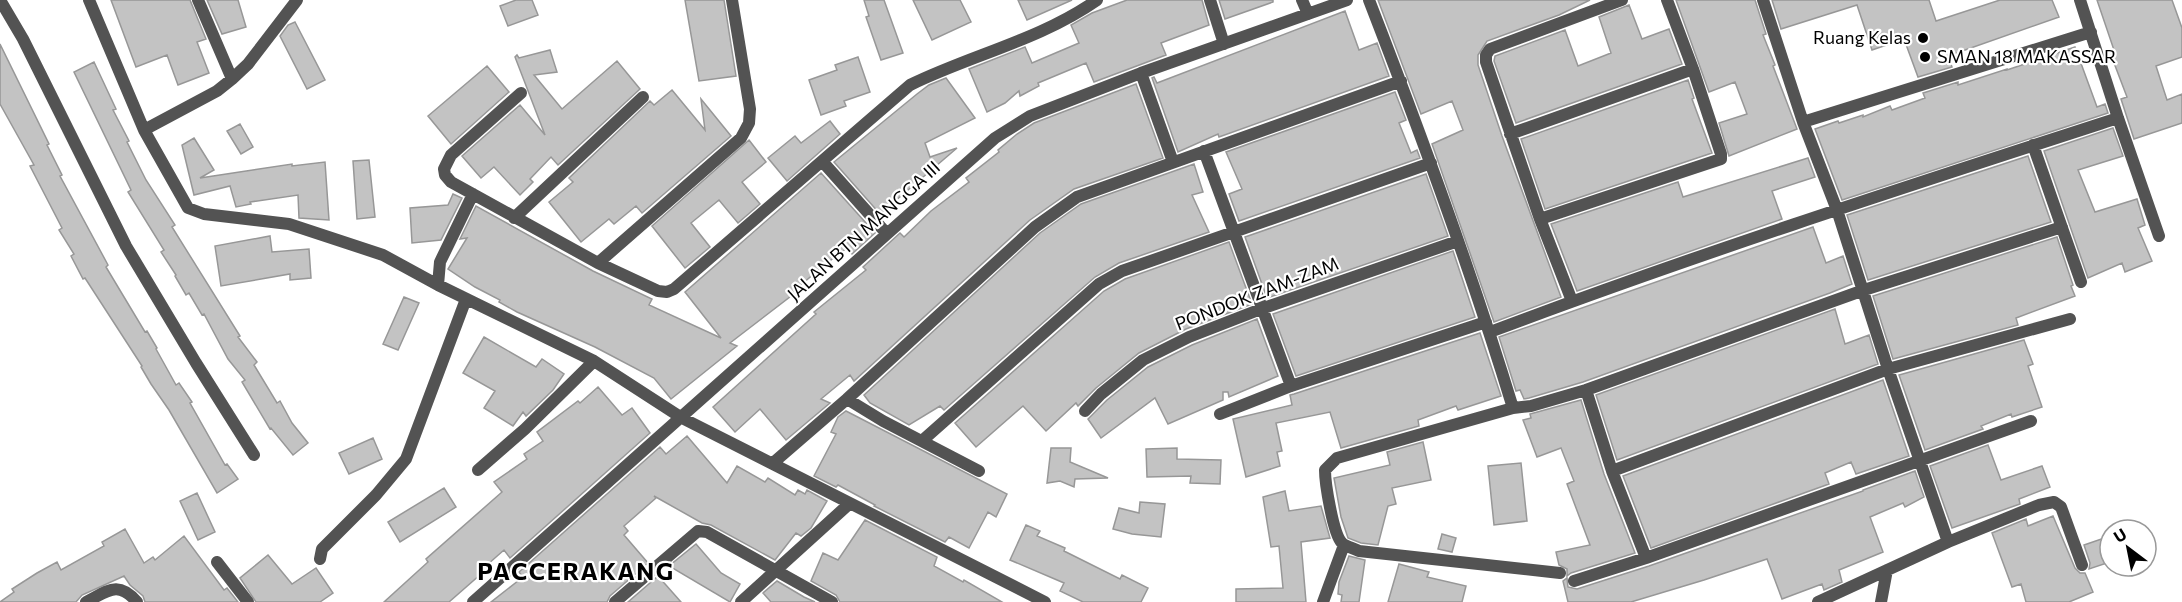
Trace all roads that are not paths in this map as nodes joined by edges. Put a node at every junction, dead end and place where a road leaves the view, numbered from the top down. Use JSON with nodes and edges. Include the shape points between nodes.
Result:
{"nodes":[{"id":1,"x":0,"y":0,"type":"edge"},
{"id":2,"x":89,"y":0,"type":"edge"},
{"id":3,"x":198,"y":0,"type":"edge"},
{"id":4,"x":297,"y":0,"type":"edge"},
{"id":5,"x":732,"y":0,"type":"edge"},
{"id":6,"x":1097,"y":0,"type":"edge"},
{"id":7,"x":1210,"y":0,"type":"edge"},
{"id":8,"x":1302,"y":0,"type":"edge"},
{"id":9,"x":1347,"y":0,"type":"edge"},
{"id":10,"x":1369,"y":0,"type":"edge"},
{"id":11,"x":1622,"y":0,"type":"edge"},
{"id":12,"x":1667,"y":0,"type":"edge"},
{"id":13,"x":1763,"y":0,"type":"edge"},
{"id":14,"x":2080,"y":0,"type":"edge"},
{"id":15,"x":1308,"y":14,"type":"junction"},
{"id":16,"x":2091,"y":32,"type":"junction"},
{"id":17,"x":1224,"y":44,"type":"junction"},
{"id":18,"x":1693,"y":69,"type":"junction"},
{"id":19,"x":1141,"y":73,"type":"junction"},
{"id":20,"x":232,"y":79,"type":"junction"},
{"id":21,"x":1401,"y":81,"type":"junction"},
{"id":22,"x":520,"y":93,"type":"dead end"},
{"id":23,"x":643,"y":97,"type":"dead end"},
{"id":24,"x":2118,"y":118,"type":"junction"},
{"id":25,"x":1803,"y":122,"type":"junction"},
{"id":26,"x":144,"y":130,"type":"junction"},
{"id":27,"x":1510,"y":134,"type":"junction"},
{"id":28,"x":2033,"y":145,"type":"junction"},
{"id":29,"x":1204,"y":151,"type":"junction"},
{"id":30,"x":822,"y":161,"type":"junction"},
{"id":31,"x":1173,"y":162,"type":"junction"},
{"id":32,"x":1431,"y":163,"type":"junction"},
{"id":33,"x":473,"y":194,"type":"junction"},
{"id":34,"x":1837,"y":210,"type":"junction"},
{"id":35,"x":514,"y":218,"type":"junction"},
{"id":36,"x":1540,"y":219,"type":"junction"},
{"id":37,"x":2062,"y":227,"type":"junction"},
{"id":38,"x":1233,"y":232,"type":"junction"},
{"id":39,"x":887,"y":234,"type":"junction"},
{"id":40,"x":2159,"y":236,"type":"dead end"},
{"id":41,"x":1458,"y":241,"type":"junction"},
{"id":42,"x":598,"y":263,"type":"junction"},
{"id":43,"x":2081,"y":282,"type":"dead end"},
{"id":44,"x":438,"y":285,"type":"junction"},
{"id":45,"x":1863,"y":290,"type":"junction"},
{"id":46,"x":466,"y":298,"type":"junction"},
{"id":47,"x":1572,"y":301,"type":"junction"},
{"id":48,"x":1261,"y":309,"type":"junction"},
{"id":49,"x":2070,"y":319,"type":"dead end"},
{"id":50,"x":1488,"y":327,"type":"junction"},
{"id":51,"x":594,"y":361,"type":"junction"},
{"id":52,"x":1888,"y":369,"type":"junction"},
{"id":53,"x":1291,"y":386,"type":"junction"},
{"id":54,"x":1586,"y":390,"type":"junction"},
{"id":55,"x":847,"y":399,"type":"junction"},
{"id":56,"x":1513,"y":408,"type":"junction"},
{"id":57,"x":1085,"y":411,"type":"dead end"},
{"id":58,"x":1220,"y":414,"type":"dead end"},
{"id":59,"x":682,"y":418,"type":"junction"},
{"id":60,"x":2031,"y":421,"type":"dead end"},
{"id":61,"x":923,"y":440,"type":"junction"},
{"id":62,"x":254,"y":455,"type":"dead end"},
{"id":63,"x":1919,"y":460,"type":"junction"},
{"id":64,"x":773,"y":463,"type":"junction"},
{"id":65,"x":478,"y":470,"type":"dead end"},
{"id":66,"x":979,"y":471,"type":"dead end"},
{"id":67,"x":1612,"y":471,"type":"junction"},
{"id":68,"x":849,"y":504,"type":"junction"},
{"id":69,"x":1948,"y":542,"type":"junction"},
{"id":70,"x":1344,"y":544,"type":"junction"},
{"id":71,"x":1646,"y":558,"type":"junction"},
{"id":72,"x":320,"y":559,"type":"dead end"},
{"id":73,"x":217,"y":562,"type":"dead end"},
{"id":74,"x":2082,"y":565,"type":"dead end"},
{"id":75,"x":1887,"y":570,"type":"junction"},
{"id":76,"x":777,"y":572,"type":"junction"},
{"id":77,"x":1560,"y":573,"type":"dead end"},
{"id":78,"x":1574,"y":581,"type":"dead end"},
{"id":79,"x":86,"y":602,"type":"edge"},
{"id":80,"x":137,"y":602,"type":"edge"},
{"id":81,"x":248,"y":602,"type":"edge"},
{"id":82,"x":474,"y":602,"type":"edge"},
{"id":83,"x":615,"y":602,"type":"edge"},
{"id":84,"x":741,"y":602,"type":"edge"},
{"id":85,"x":832,"y":602,"type":"edge"},
{"id":86,"x":1045,"y":602,"type":"edge"},
{"id":87,"x":1323,"y":602,"type":"edge"},
{"id":88,"x":1818,"y":602,"type":"edge"},
{"id":89,"x":1881,"y":602,"type":"edge"}],
"edges":[{"from":1,"to":62,"type":"street","via":[[126,246]]},
{"from":2,"to":26,"type":"street"},
{"from":3,"to":20,"type":"street"},
{"from":4,"to":20,"type":"street"},
{"from":5,"to":42,"type":"street","via":[[749,123],[741,138]]},
{"from":6,"to":30,"type":"street","via":[[1026,38],[910,85]]},
{"from":7,"to":17,"type":"street"},
{"from":8,"to":15,"type":"street"},
{"from":9,"to":15,"type":"street","name":"JALAN BTN MANGGA III"},
{"from":10,"to":21,"type":"street"},
{"from":11,"to":27,"type":"street","via":[[1487,51],[1486,62]]},
{"from":12,"to":18,"type":"street"},
{"from":13,"to":25,"type":"street"},
{"from":14,"to":16,"type":"street"},
{"from":15,"to":17,"type":"street","name":"JALAN BTN MANGGA III"},
{"from":16,"to":24,"type":"street"},
{"from":16,"to":25,"type":"street"},
{"from":17,"to":19,"type":"street","name":"JALAN BTN MANGGA III"},
{"from":18,"to":27,"type":"street"},
{"from":18,"to":36,"type":"street","via":[[1721,159]]},
{"from":19,"to":31,"type":"street"},
{"from":19,"to":39,"type":"street","name":"JALAN BTN MANGGA III","via":[[1029,116],[995,138]]},
{"from":20,"to":26,"type":"street"},
{"from":21,"to":29,"type":"street"},
{"from":21,"to":32,"type":"street"},
{"from":22,"to":33,"type":"street","via":[[446,163],[445,175],[450,182]]},
{"from":23,"to":35,"type":"street"},
{"from":24,"to":28,"type":"street"},
{"from":24,"to":40,"type":"street"},
{"from":25,"to":34,"type":"street"},
{"from":26,"to":44,"type":"street","via":[[188,208],[204,214],[289,224],[383,255]]},
{"from":27,"to":36,"type":"street"},
{"from":28,"to":34,"type":"street"},
{"from":28,"to":37,"type":"street"},
{"from":29,"to":31,"type":"street"},
{"from":29,"to":38,"type":"street"},
{"from":30,"to":39,"type":"street"},
{"from":30,"to":42,"type":"street","via":[[674,289],[658,291]]},
{"from":31,"to":55,"type":"street","via":[[1077,197],[1057,210]]},
{"from":32,"to":38,"type":"street"},
{"from":32,"to":41,"type":"street"},
{"from":33,"to":35,"type":"street"},
{"from":33,"to":44,"type":"street","via":[[440,262]]},
{"from":34,"to":45,"type":"street"},
{"from":34,"to":47,"type":"street"},
{"from":35,"to":42,"type":"street"},
{"from":36,"to":47,"type":"street"},
{"from":37,"to":43,"type":"street"},
{"from":37,"to":45,"type":"street"},
{"from":38,"to":48,"type":"street"},
{"from":38,"to":61,"type":"street","via":[[1122,271],[1099,284]]},
{"from":39,"to":59,"type":"street","name":"JALAN BTN MANGGA III"},
{"from":41,"to":48,"type":"street","name":"PONDOK ZAM-ZAM"},
{"from":41,"to":50,"type":"street"},
{"from":44,"to":46,"type":"street"},
{"from":45,"to":52,"type":"street"},
{"from":45,"to":54,"type":"street"},
{"from":46,"to":51,"type":"street"},
{"from":46,"to":72,"type":"street","via":[[406,459],[322,549]]},
{"from":47,"to":50,"type":"street"},
{"from":48,"to":53,"type":"street"},
{"from":48,"to":57,"type":"street","name":"PONDOK ZAM-ZAM","via":[[1150,356]]},
{"from":49,"to":52,"type":"street"},
{"from":50,"to":53,"type":"street"},
{"from":50,"to":56,"type":"street"},
{"from":51,"to":59,"type":"street"},
{"from":51,"to":65,"type":"street"},
{"from":52,"to":63,"type":"street"},
{"from":52,"to":67,"type":"street"},
{"from":53,"to":58,"type":"street"},
{"from":54,"to":56,"type":"street"},
{"from":54,"to":67,"type":"street"},
{"from":55,"to":61,"type":"street"},
{"from":55,"to":64,"type":"street"},
{"from":56,"to":70,"type":"street","via":[[1337,458],[1329,464],[1325,478],[1339,538]]},
{"from":59,"to":64,"type":"street"},
{"from":59,"to":82,"type":"street","name":"JALAN BTN MANGGA III"},
{"from":60,"to":63,"type":"street"},
{"from":61,"to":66,"type":"street"},
{"from":63,"to":69,"type":"street"},
{"from":63,"to":71,"type":"street"},
{"from":64,"to":68,"type":"street"},
{"from":67,"to":71,"type":"street"},
{"from":68,"to":76,"type":"street"},
{"from":68,"to":86,"type":"street"},
{"from":69,"to":74,"type":"street","via":[[2054,502],[2061,507]]},
{"from":69,"to":75,"type":"street"},
{"from":70,"to":77,"type":"street","via":[[1359,551]]},
{"from":70,"to":87,"type":"street"},
{"from":71,"to":78,"type":"street"},
{"from":73,"to":81,"type":"street"},
{"from":75,"to":88,"type":"street"},
{"from":75,"to":89,"type":"street"},
{"from":76,"to":83,"type":"street","via":[[707,532],[698,531]]},
{"from":76,"to":84,"type":"street"},
{"from":76,"to":85,"type":"street"},
{"from":79,"to":80,"type":"street","via":[[116,588]]}]}
